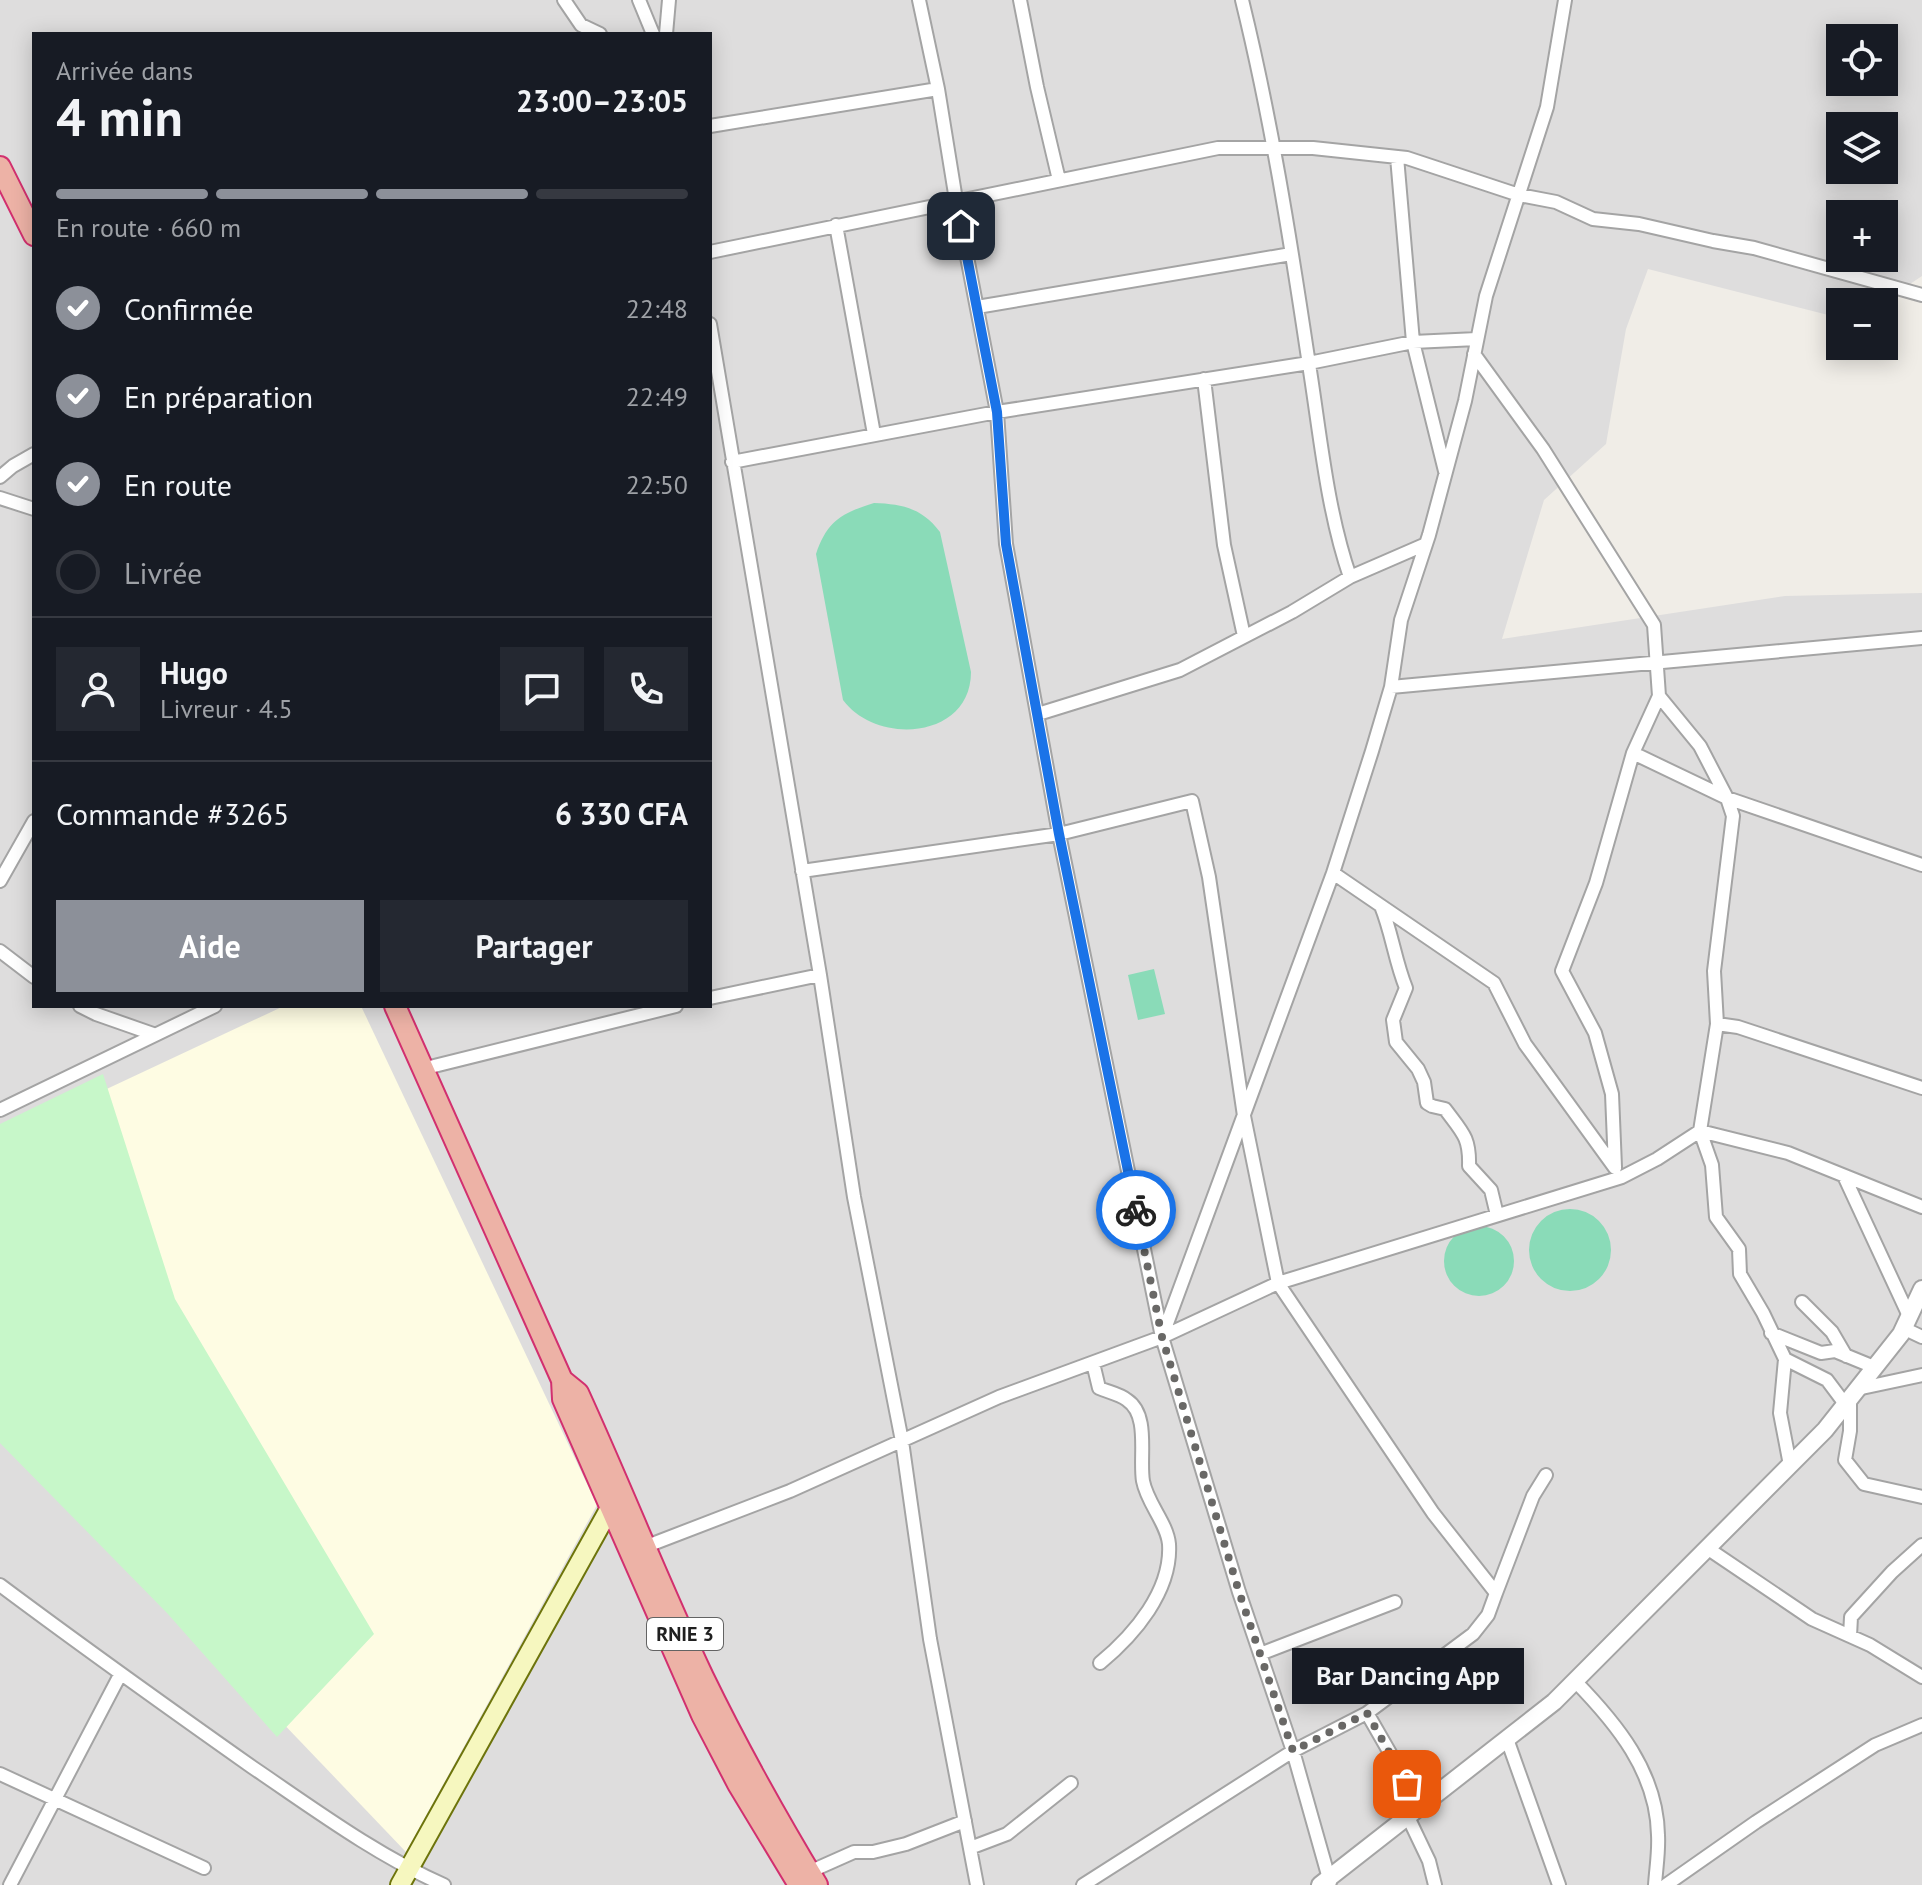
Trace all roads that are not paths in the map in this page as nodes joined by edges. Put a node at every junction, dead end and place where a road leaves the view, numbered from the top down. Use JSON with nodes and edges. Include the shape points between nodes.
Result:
{"nodes":[{"id":1,"x":564,"y":0,"type":"edge"},
{"id":2,"x":639,"y":0,"type":"edge"},
{"id":3,"x":919,"y":0,"type":"edge"},
{"id":4,"x":1020,"y":0,"type":"edge"},
{"id":5,"x":1242,"y":0,"type":"edge"},
{"id":6,"x":1565,"y":0,"type":"edge"},
{"id":7,"x":670,"y":1,"type":"edge"},
{"id":8,"x":596,"y":32,"type":"edge"},
{"id":9,"x":652,"y":32,"type":"edge"},
{"id":10,"x":666,"y":32,"type":"edge"},
{"id":11,"x":938,"y":89,"type":"junction"},
{"id":12,"x":712,"y":126,"type":"edge"},
{"id":13,"x":1274,"y":148,"type":"junction"},
{"id":14,"x":1397,"y":157,"type":"junction"},
{"id":15,"x":0,"y":167,"type":"edge"},
{"id":16,"x":1059,"y":180,"type":"junction"},
{"id":17,"x":1519,"y":195,"type":"junction"},
{"id":18,"x":956,"y":200,"type":"junction"},
{"id":19,"x":836,"y":225,"type":"junction"},
{"id":20,"x":32,"y":231,"type":"edge"},
{"id":21,"x":712,"y":252,"type":"edge"},
{"id":22,"x":1291,"y":254,"type":"junction"},
{"id":23,"x":1922,"y":295,"type":"edge"},
{"id":24,"x":977,"y":307,"type":"junction"},
{"id":25,"x":712,"y":337,"type":"edge"},
{"id":26,"x":1477,"y":339,"type":"junction"},
{"id":27,"x":1413,"y":342,"type":"junction"},
{"id":28,"x":1474,"y":354,"type":"junction"},
{"id":29,"x":1309,"y":363,"type":"junction"},
{"id":30,"x":1204,"y":379,"type":"junction"},
{"id":31,"x":997,"y":412,"type":"junction"},
{"id":32,"x":874,"y":434,"type":"junction"},
{"id":33,"x":32,"y":455,"type":"edge"},
{"id":34,"x":732,"y":462,"type":"junction"},
{"id":35,"x":1445,"y":475,"type":"junction"},
{"id":36,"x":0,"y":477,"type":"edge"},
{"id":37,"x":0,"y":498,"type":"edge"},
{"id":38,"x":32,"y":508,"type":"edge"},
{"id":39,"x":1426,"y":544,"type":"junction"},
{"id":40,"x":1350,"y":577,"type":"junction"},
{"id":41,"x":1244,"y":636,"type":"junction"},
{"id":42,"x":1922,"y":638,"type":"edge"},
{"id":43,"x":1659,"y":662,"type":"junction"},
{"id":44,"x":1391,"y":687,"type":"junction"},
{"id":45,"x":1659,"y":696,"type":"junction"},
{"id":46,"x":1038,"y":714,"type":"junction"},
{"id":47,"x":1633,"y":753,"type":"junction"},
{"id":48,"x":1727,"y":798,"type":"junction"},
{"id":49,"x":32,"y":825,"type":"edge"},
{"id":50,"x":1059,"y":834,"type":"junction"},
{"id":51,"x":1922,"y":865,"type":"edge"},
{"id":52,"x":802,"y":871,"type":"junction"},
{"id":53,"x":1333,"y":873,"type":"junction"},
{"id":54,"x":0,"y":881,"type":"edge"},
{"id":55,"x":1381,"y":906,"type":"junction"},
{"id":56,"x":0,"y":951,"type":"edge"},
{"id":57,"x":32,"y":975,"type":"edge"},
{"id":58,"x":820,"y":975,"type":"junction"},
{"id":59,"x":712,"y":995,"type":"edge"},
{"id":60,"x":84,"y":1008,"type":"edge"},
{"id":61,"x":211,"y":1008,"type":"edge"},
{"id":62,"x":396,"y":1008,"type":"edge"},
{"id":63,"x":668,"y":1008,"type":"edge"},
{"id":64,"x":1717,"y":1024,"type":"junction"},
{"id":65,"x":153,"y":1034,"type":"junction"},
{"id":66,"x":422,"y":1069,"type":"junction"},
{"id":67,"x":1922,"y":1088,"type":"edge"},
{"id":68,"x":0,"y":1110,"type":"edge"},
{"id":69,"x":1244,"y":1116,"type":"junction"},
{"id":70,"x":1700,"y":1131,"type":"junction"},
{"id":71,"x":1618,"y":1172,"type":"junction"},
{"id":72,"x":1844,"y":1176,"type":"junction"},
{"id":73,"x":1922,"y":1207,"type":"edge"},
{"id":74,"x":1497,"y":1215,"type":"junction"},
{"id":75,"x":1278,"y":1283,"type":"junction"},
{"id":76,"x":1922,"y":1289,"type":"edge"},
{"id":77,"x":1802,"y":1302,"type":"dead end"},
{"id":78,"x":1906,"y":1322,"type":"junction"},
{"id":79,"x":1771,"y":1333,"type":"junction"},
{"id":80,"x":1162,"y":1337,"type":"junction"},
{"id":81,"x":1922,"y":1337,"type":"edge"},
{"id":82,"x":1846,"y":1356,"type":"junction"},
{"id":83,"x":1785,"y":1359,"type":"junction"},
{"id":84,"x":1093,"y":1363,"type":"junction"},
{"id":85,"x":1874,"y":1367,"type":"junction"},
{"id":86,"x":1922,"y":1375,"type":"edge"},
{"id":87,"x":1850,"y":1397,"type":"junction"},
{"id":88,"x":902,"y":1441,"type":"junction"},
{"id":89,"x":1790,"y":1465,"type":"junction"},
{"id":90,"x":1546,"y":1475,"type":"dead end"},
{"id":91,"x":1922,"y":1497,"type":"edge"},
{"id":92,"x":619,"y":1505,"type":"junction"},
{"id":93,"x":1922,"y":1545,"type":"edge"},
{"id":94,"x":647,"y":1546,"type":"junction"},
{"id":95,"x":1707,"y":1548,"type":"junction"},
{"id":96,"x":0,"y":1585,"type":"edge"},
{"id":97,"x":1496,"y":1593,"type":"junction"},
{"id":98,"x":1395,"y":1602,"type":"dead end"},
{"id":99,"x":1850,"y":1636,"type":"junction"},
{"id":100,"x":1260,"y":1654,"type":"junction"},
{"id":101,"x":1100,"y":1663,"type":"dead end"},
{"id":102,"x":120,"y":1675,"type":"junction"},
{"id":103,"x":1922,"y":1677,"type":"edge"},
{"id":104,"x":1575,"y":1681,"type":"junction"},
{"id":105,"x":1367,"y":1713,"type":"junction"},
{"id":106,"x":1922,"y":1725,"type":"edge"},
{"id":107,"x":1507,"y":1739,"type":"junction"},
{"id":108,"x":1293,"y":1751,"type":"junction"},
{"id":109,"x":0,"y":1774,"type":"edge"},
{"id":110,"x":745,"y":1780,"type":"junction"},
{"id":111,"x":1071,"y":1783,"type":"dead end"},
{"id":112,"x":55,"y":1800,"type":"junction"},
{"id":113,"x":1414,"y":1812,"type":"junction"},
{"id":114,"x":965,"y":1821,"type":"junction"},
{"id":115,"x":970,"y":1848,"type":"junction"},
{"id":116,"x":204,"y":1868,"type":"dead end"},
{"id":117,"x":404,"y":1877,"type":"edge"},
{"id":118,"x":809,"y":1881,"type":"edge"},
{"id":119,"x":1327,"y":1883,"type":"edge"},
{"id":120,"x":10,"y":1885,"type":"edge"},
{"id":121,"x":444,"y":1885,"type":"edge"},
{"id":122,"x":977,"y":1885,"type":"edge"},
{"id":123,"x":1083,"y":1885,"type":"edge"},
{"id":124,"x":1435,"y":1885,"type":"edge"},
{"id":125,"x":1559,"y":1885,"type":"edge"},
{"id":126,"x":1655,"y":1885,"type":"edge"},
{"id":127,"x":1666,"y":1885,"type":"edge"}],
"edges":[{"from":1,"to":8,"type":"street","via":[[581,25]]},
{"from":2,"to":9,"type":"street"},
{"from":3,"to":11,"type":"street"},
{"from":4,"to":16,"type":"street"},
{"from":5,"to":13,"type":"street"},
{"from":6,"to":17,"type":"street","via":[[1547,107]]},
{"from":7,"to":10,"type":"street"},
{"from":11,"to":12,"type":"street"},
{"from":11,"to":18,"type":"street"},
{"from":13,"to":14,"type":"street"},
{"from":13,"to":16,"type":"street","via":[[1218,148]]},
{"from":13,"to":22,"type":"street"},
{"from":14,"to":17,"type":"street"},
{"from":14,"to":27,"type":"street"},
{"from":15,"to":20,"type":"highway"},
{"from":16,"to":18,"type":"street"},
{"from":17,"to":23,"type":"street","via":[[1556,202],[1593,219],[1754,248]]},
{"from":17,"to":26,"type":"street"},
{"from":18,"to":19,"type":"street"},
{"from":18,"to":24,"type":"street"},
{"from":19,"to":21,"type":"street"},
{"from":19,"to":32,"type":"street"},
{"from":22,"to":24,"type":"street"},
{"from":22,"to":29,"type":"street"},
{"from":24,"to":31,"type":"street"},
{"from":25,"to":34,"type":"street"},
{"from":26,"to":27,"type":"street"},
{"from":26,"to":28,"type":"street"},
{"from":27,"to":29,"type":"street"},
{"from":27,"to":35,"type":"street"},
{"from":28,"to":35,"type":"street"},
{"from":28,"to":43,"type":"street","via":[[1551,460],[1654,625]]},
{"from":29,"to":30,"type":"street"},
{"from":29,"to":40,"type":"street","via":[[1321,451]]},
{"from":30,"to":31,"type":"street"},
{"from":30,"to":41,"type":"street","via":[[1224,545]]},
{"from":31,"to":32,"type":"street"},
{"from":31,"to":46,"type":"street","via":[[1006,544]]},
{"from":32,"to":34,"type":"street"},
{"from":33,"to":36,"type":"street"},
{"from":34,"to":52,"type":"street"},
{"from":35,"to":39,"type":"street"},
{"from":37,"to":38,"type":"street"},
{"from":39,"to":40,"type":"street"},
{"from":39,"to":44,"type":"street","via":[[1401,620]]},
{"from":40,"to":41,"type":"street"},
{"from":41,"to":46,"type":"street","via":[[1180,670]]},
{"from":42,"to":43,"type":"street"},
{"from":43,"to":44,"type":"street"},
{"from":43,"to":45,"type":"street"},
{"from":44,"to":53,"type":"street"},
{"from":45,"to":47,"type":"street"},
{"from":45,"to":48,"type":"street","via":[[1700,746]]},
{"from":46,"to":50,"type":"street"},
{"from":47,"to":48,"type":"street"},
{"from":47,"to":71,"type":"street","via":[[1596,883],[1562,971],[1595,1033],[1612,1094]]},
{"from":48,"to":51,"type":"street"},
{"from":48,"to":64,"type":"street","via":[[1733,816],[1714,971]]},
{"from":49,"to":54,"type":"street"},
{"from":50,"to":52,"type":"street"},
{"from":50,"to":69,"type":"street","via":[[1192,801],[1209,877]]},
{"from":50,"to":80,"type":"street"},
{"from":52,"to":58,"type":"street"},
{"from":53,"to":55,"type":"street"},
{"from":53,"to":69,"type":"street"},
{"from":55,"to":71,"type":"street","via":[[1494,983],[1525,1044]]},
{"from":55,"to":74,"type":"street","via":[[1406,988],[1393,1020],[1396,1042],[1418,1069],[1427,1103],[1445,1109],[1466,1139],[1469,1166],[1491,1190]]},
{"from":56,"to":57,"type":"street"},
{"from":58,"to":59,"type":"street"},
{"from":58,"to":88,"type":"street","via":[[854,1197]]},
{"from":60,"to":65,"type":"street"},
{"from":61,"to":65,"type":"street"},
{"from":62,"to":66,"type":"highway","number":"RNIE 3"},
{"from":63,"to":66,"type":"street"},
{"from":64,"to":67,"type":"street"},
{"from":64,"to":70,"type":"street"},
{"from":65,"to":68,"type":"street"},
{"from":66,"to":92,"type":"highway","number":"RNIE 3","via":[[562,1380],[578,1393]]},
{"from":69,"to":75,"type":"street"},
{"from":69,"to":80,"type":"street"},
{"from":70,"to":71,"type":"street","via":[[1657,1159]]},
{"from":70,"to":72,"type":"street","via":[[1788,1153]]},
{"from":70,"to":79,"type":"street","via":[[1712,1165],[1716,1217],[1739,1249],[1740,1274]]},
{"from":71,"to":74,"type":"street"},
{"from":72,"to":73,"type":"street"},
{"from":72,"to":78,"type":"street"},
{"from":74,"to":75,"type":"street"},
{"from":75,"to":80,"type":"street"},
{"from":75,"to":97,"type":"street","via":[[1433,1513]]},
{"from":76,"to":78,"type":"street"},
{"from":77,"to":82,"type":"street","via":[[1832,1332]]},
{"from":78,"to":81,"type":"street"},
{"from":78,"to":85,"type":"street"},
{"from":79,"to":82,"type":"street","via":[[1821,1353]]},
{"from":79,"to":83,"type":"street"},
{"from":80,"to":84,"type":"street"},
{"from":80,"to":100,"type":"street"},
{"from":82,"to":85,"type":"street"},
{"from":83,"to":87,"type":"street"},
{"from":83,"to":89,"type":"street","via":[[1780,1413]]},
{"from":84,"to":88,"type":"street","via":[[999,1397]]},
{"from":84,"to":101,"type":"street","via":[[1099,1388],[1129,1400],[1141,1417],[1144,1486],[1169,1543],[1164,1584],[1152,1605]]},
{"from":85,"to":87,"type":"street"},
{"from":86,"to":87,"type":"street"},
{"from":87,"to":89,"type":"street"},
{"from":87,"to":91,"type":"street","via":[[1845,1460],[1864,1484]]},
{"from":88,"to":94,"type":"street"},
{"from":88,"to":114,"type":"street","via":[[930,1639]]},
{"from":89,"to":95,"type":"street"},
{"from":90,"to":97,"type":"street"},
{"from":92,"to":94,"type":"highway","number":"RNIE 3"},
{"from":92,"to":110,"type":"highway","number":"RNIE 3","via":[[702,1715]]},
{"from":92,"to":117,"type":"main road"},
{"from":93,"to":99,"type":"street","via":[[1851,1617]]},
{"from":94,"to":110,"type":"highway","number":"RNIE 3"},
{"from":95,"to":99,"type":"street","via":[[1812,1619]]},
{"from":95,"to":104,"type":"street"},
{"from":96,"to":102,"type":"street"},
{"from":97,"to":105,"type":"street","via":[[1473,1634]]},
{"from":98,"to":100,"type":"street"},
{"from":99,"to":103,"type":"street"},
{"from":100,"to":108,"type":"street"},
{"from":102,"to":112,"type":"street"},
{"from":102,"to":117,"type":"street"},
{"from":104,"to":107,"type":"street"},
{"from":104,"to":126,"type":"street","via":[[1609,1716],[1643,1769],[1656,1812]]},
{"from":105,"to":108,"type":"street"},
{"from":105,"to":113,"type":"street"},
{"from":106,"to":127,"type":"street","via":[[1875,1745]]},
{"from":107,"to":113,"type":"street"},
{"from":107,"to":125,"type":"street"},
{"from":108,"to":119,"type":"street"},
{"from":108,"to":123,"type":"street"},
{"from":109,"to":112,"type":"street"},
{"from":110,"to":118,"type":"highway","number":"RNIE 3"},
{"from":111,"to":115,"type":"street","via":[[1007,1834]]},
{"from":112,"to":116,"type":"street"},
{"from":112,"to":120,"type":"street"},
{"from":113,"to":119,"type":"street"},
{"from":113,"to":124,"type":"street"},
{"from":114,"to":115,"type":"street"},
{"from":114,"to":118,"type":"street","via":[[906,1844],[854,1852]]},
{"from":115,"to":122,"type":"street"},
{"from":117,"to":121,"type":"street"}]}
